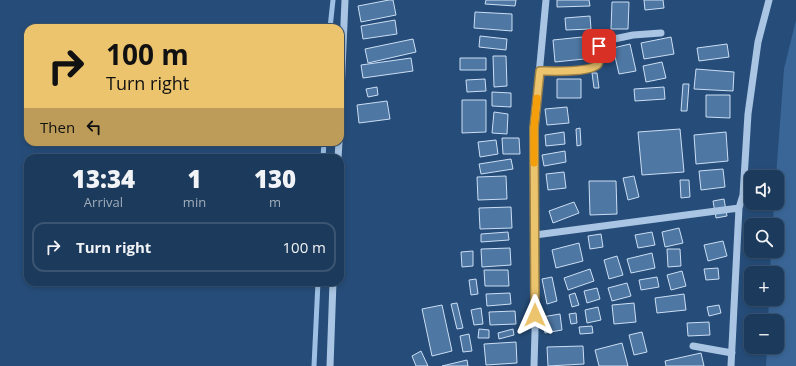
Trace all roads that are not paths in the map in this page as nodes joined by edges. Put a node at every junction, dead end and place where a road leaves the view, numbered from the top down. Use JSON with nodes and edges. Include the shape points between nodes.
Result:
{"nodes":[{"id":1,"x":345,"y":0,"type":"edge"},
{"id":2,"x":546,"y":0,"type":"edge"},
{"id":3,"x":769,"y":0,"type":"edge"},
{"id":4,"x":344,"y":24,"type":"edge"},
{"id":5,"x":661,"y":33,"type":"dead end"},
{"id":6,"x":540,"y":71,"type":"junction"},
{"id":7,"x":739,"y":208,"type":"junction"},
{"id":8,"x":535,"y":235,"type":"junction"},
{"id":9,"x":334,"y":286,"type":"edge"},
{"id":10,"x":693,"y":346,"type":"dead end"},
{"id":11,"x":732,"y":353,"type":"junction"},
{"id":12,"x":330,"y":366,"type":"edge"},
{"id":13,"x":534,"y":366,"type":"edge"},
{"id":14,"x":732,"y":366,"type":"edge"}],
"edges":[{"from":1,"to":4,"type":"street"},
{"from":2,"to":6,"type":"street"},
{"from":3,"to":7,"type":"street","via":[[758,42],[748,114],[743,195]]},
{"from":5,"to":6,"type":"street","via":[[633,35],[600,42],[599,61],[593,68]]},
{"from":6,"to":8,"type":"street","via":[[534,128]]},
{"from":7,"to":8,"type":"street"},
{"from":7,"to":11,"type":"street"},
{"from":8,"to":13,"type":"street"},
{"from":9,"to":12,"type":"street"},
{"from":10,"to":11,"type":"street"},
{"from":11,"to":14,"type":"street"}]}
